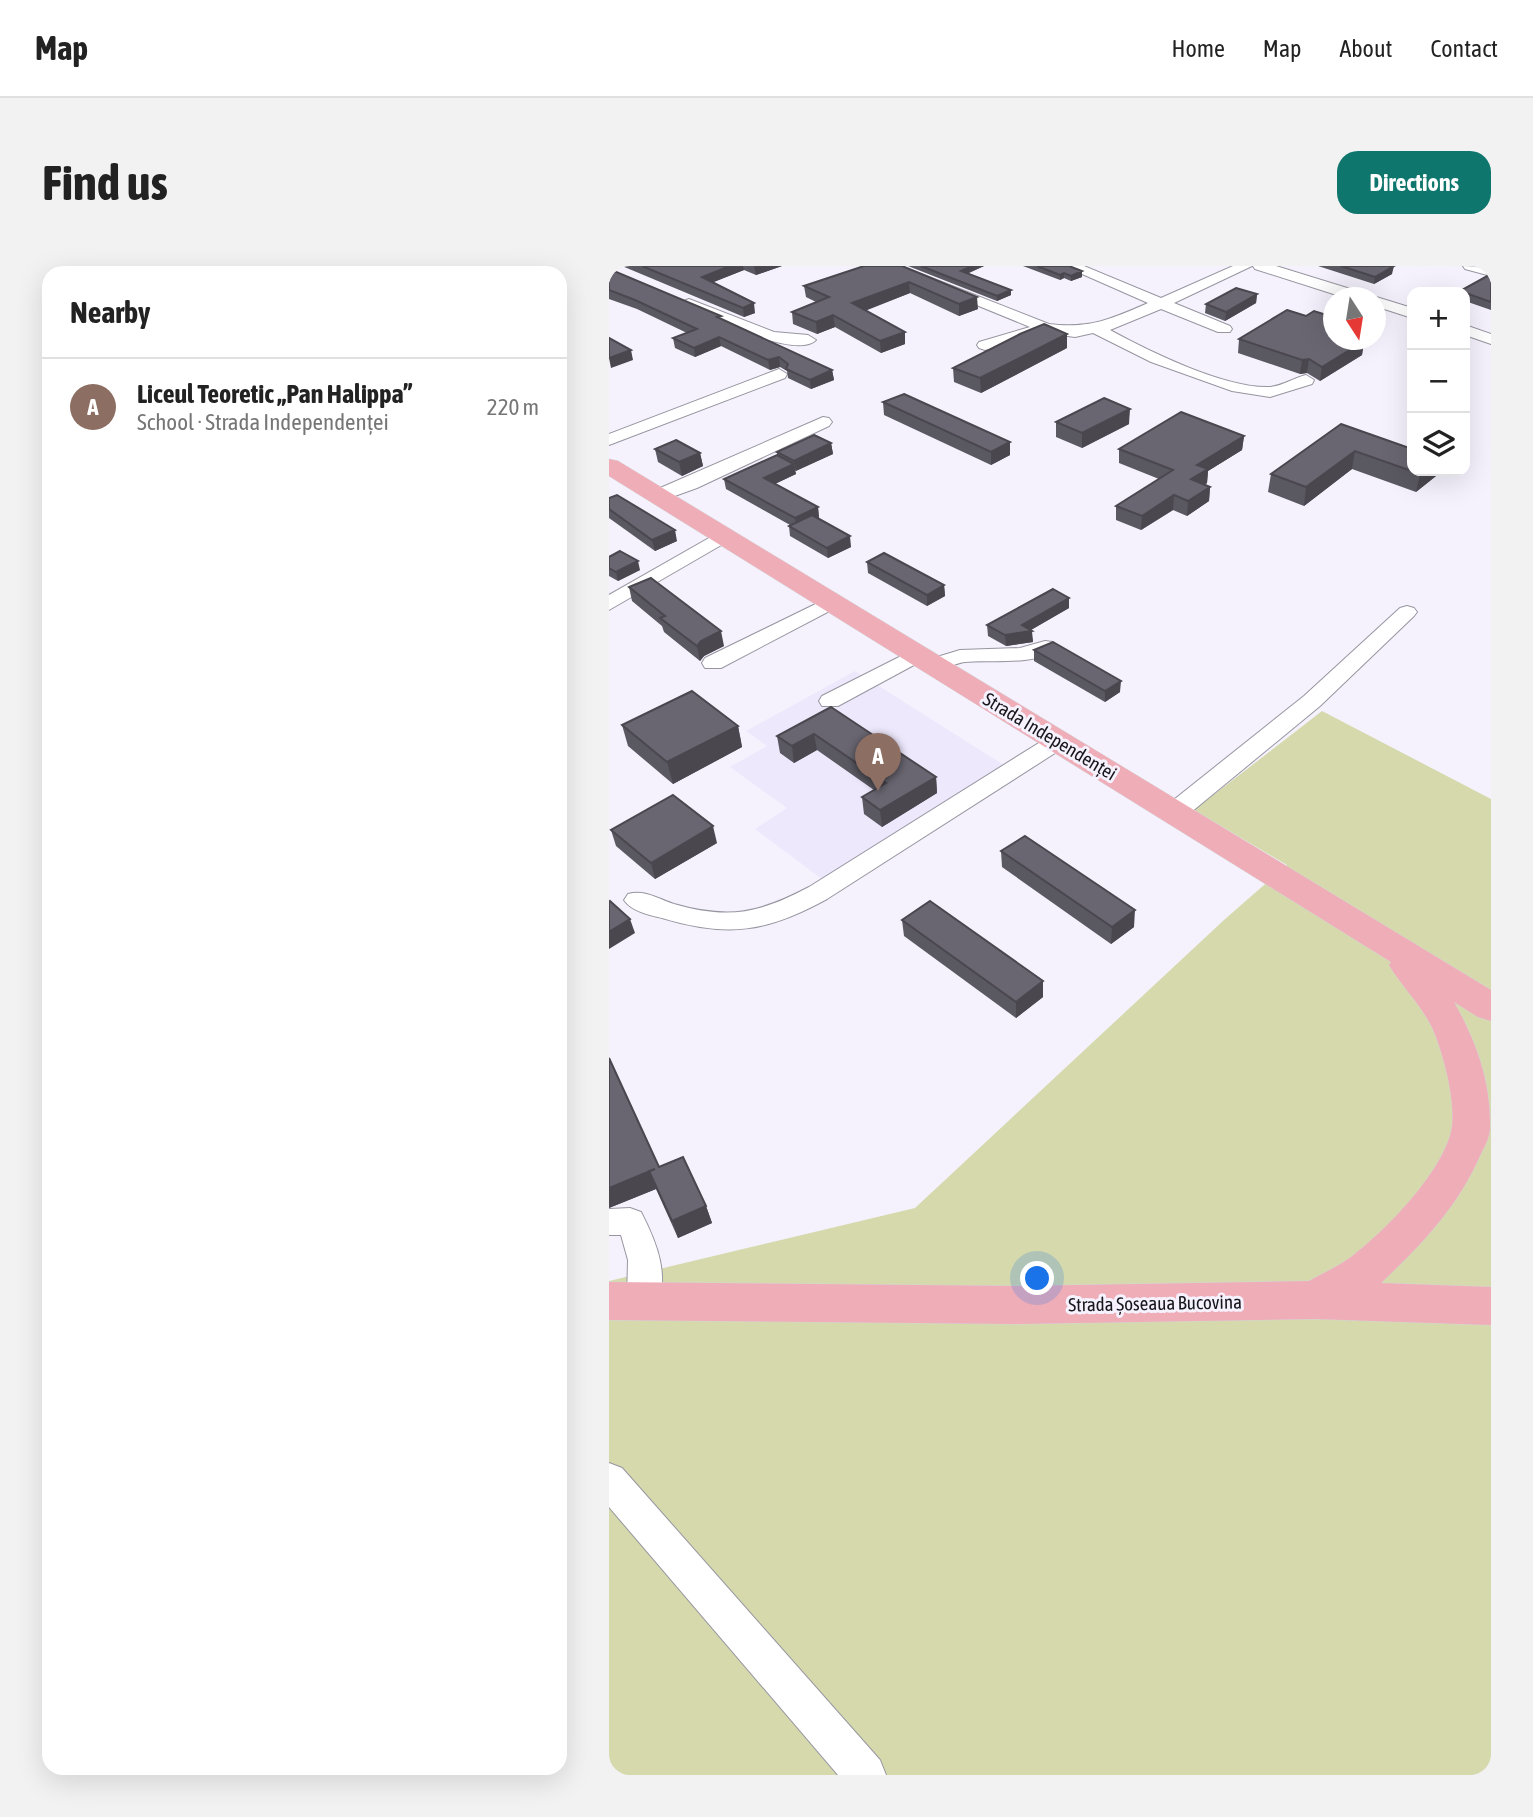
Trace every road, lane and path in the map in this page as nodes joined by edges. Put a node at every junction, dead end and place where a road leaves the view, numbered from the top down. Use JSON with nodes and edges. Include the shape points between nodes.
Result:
{"nodes":[{"id":1,"x":888,"y":266,"type":"edge"},
{"id":2,"x":939,"y":266,"type":"edge"},
{"id":3,"x":1071,"y":266,"type":"edge"},
{"id":4,"x":1245,"y":266,"type":"edge"},
{"id":5,"x":1260,"y":266,"type":"edge"},
{"id":6,"x":1470,"y":266,"type":"edge"},
{"id":7,"x":1491,"y":272,"type":"edge"},
{"id":8,"x":915,"y":277,"type":"junction"},
{"id":9,"x":1328,"y":287,"type":"edge"},
{"id":10,"x":669,"y":295,"type":"edge"},
{"id":11,"x":1161,"y":303,"type":"junction"},
{"id":12,"x":1386,"y":305,"type":"edge"},
{"id":13,"x":1407,"y":311,"type":"edge"},
{"id":14,"x":1046,"y":328,"type":"junction"},
{"id":15,"x":1098,"y":329,"type":"junction"},
{"id":16,"x":1224,"y":329,"type":"dead end"},
{"id":17,"x":1470,"y":332,"type":"edge"},
{"id":18,"x":1491,"y":339,"type":"edge"},
{"id":19,"x":808,"y":340,"type":"dead end"},
{"id":20,"x":985,"y":345,"type":"dead end"},
{"id":21,"x":779,"y":374,"type":"dead end"},
{"id":22,"x":1306,"y":380,"type":"dead end"},
{"id":23,"x":823,"y":422,"type":"dead end"},
{"id":24,"x":609,"y":440,"type":"edge"},
{"id":25,"x":609,"y":466,"type":"edge"},
{"id":26,"x":658,"y":496,"type":"junction"},
{"id":27,"x":723,"y":536,"type":"junction"},
{"id":28,"x":832,"y":602,"type":"junction"},
{"id":29,"x":609,"y":604,"type":"edge"},
{"id":30,"x":1407,"y":612,"type":"dead end"},
{"id":31,"x":1045,"y":647,"type":"edge"},
{"id":32,"x":926,"y":660,"type":"junction"},
{"id":33,"x":713,"y":663,"type":"dead end"},
{"id":34,"x":830,"y":701,"type":"dead end"},
{"id":35,"x":1058,"y":741,"type":"junction"},
{"id":36,"x":1175,"y":812,"type":"junction"},
{"id":37,"x":637,"y":900,"type":"dead end"},
{"id":38,"x":1388,"y":942,"type":"junction"},
{"id":39,"x":1491,"y":1007,"type":"edge"},
{"id":40,"x":609,"y":1222,"type":"edge"},
{"id":41,"x":1315,"y":1300,"type":"junction"},
{"id":42,"x":626,"y":1301,"type":"edge"},
{"id":43,"x":1491,"y":1306,"type":"edge"},
{"id":44,"x":609,"y":1480,"type":"edge"},
{"id":45,"x":865,"y":1775,"type":"edge"}],
"edges":[{"from":1,"to":8,"type":"street"},
{"from":2,"to":8,"type":"street"},
{"from":3,"to":11,"type":"street"},
{"from":4,"to":11,"type":"street"},
{"from":5,"to":9,"type":"street"},
{"from":6,"to":7,"type":"street"},
{"from":8,"to":14,"type":"street"},
{"from":10,"to":19,"type":"street","via":[[771,337]]},
{"from":11,"to":15,"type":"street"},
{"from":11,"to":16,"type":"street"},
{"from":12,"to":13,"type":"street"},
{"from":14,"to":15,"type":"street"},
{"from":14,"to":20,"type":"street"},
{"from":15,"to":22,"type":"street","via":[[1119,343],[1239,390],[1271,392]]},
{"from":17,"to":18,"type":"street"},
{"from":21,"to":24,"type":"street"},
{"from":23,"to":26,"type":"street"},
{"from":25,"to":26,"type":"main road","name":"Strada Independenței"},
{"from":26,"to":27,"type":"main road","name":"Strada Independenței"},
{"from":27,"to":28,"type":"main road","name":"Strada Independenței"},
{"from":27,"to":29,"type":"street"},
{"from":28,"to":32,"type":"main road","name":"Strada Independenței"},
{"from":28,"to":33,"type":"street"},
{"from":30,"to":36,"type":"street","via":[[1312,702]]},
{"from":31,"to":32,"type":"street","via":[[1022,654]]},
{"from":32,"to":34,"type":"street"},
{"from":32,"to":35,"type":"main road","name":"Strada Independenței"},
{"from":35,"to":36,"type":"main road","name":"Strada Independenței"},
{"from":35,"to":37,"type":"street","via":[[779,914],[727,921],[675,915]]},
{"from":36,"to":38,"type":"main road","name":"Strada Independenței"},
{"from":38,"to":39,"type":"main road","name":"Strada Independenței"},
{"from":38,"to":41,"type":"main road","via":[[1432,995],[1454,1035],[1469,1084],[1471,1131],[1449,1179],[1415,1224],[1366,1270]]},
{"from":40,"to":42,"type":"street","via":[[630,1221],[643,1248],[647,1277]]},
{"from":41,"to":42,"type":"main road","name":"Strada Șoseaua Bucovina","via":[[1017,1305]]},
{"from":41,"to":43,"type":"main road","name":"Strada Șoseaua Bucovina"},
{"from":44,"to":45,"type":"street"}]}
